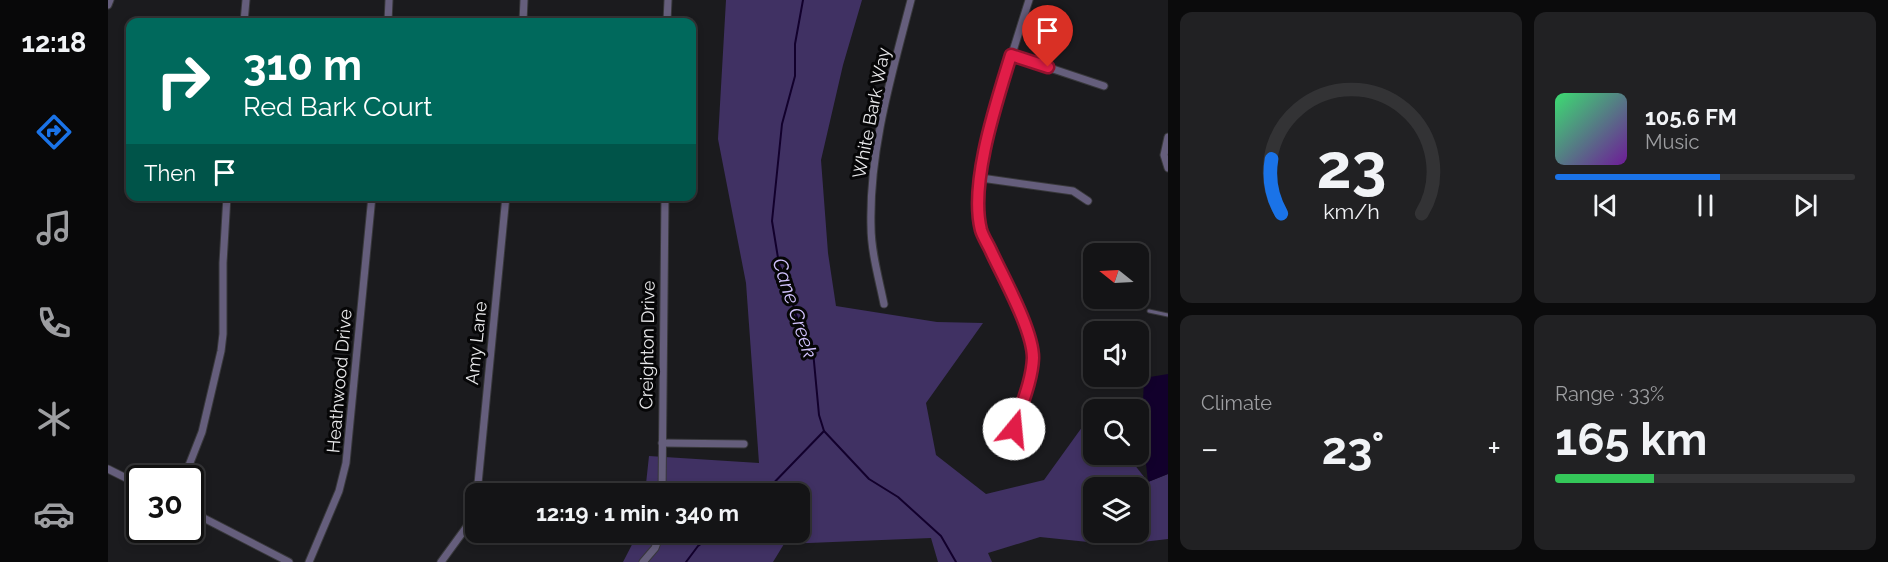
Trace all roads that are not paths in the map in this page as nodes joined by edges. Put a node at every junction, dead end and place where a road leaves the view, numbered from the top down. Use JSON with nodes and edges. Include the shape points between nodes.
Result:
{"nodes":[{"id":1,"x":110,"y":0,"type":"edge"},
{"id":2,"x":246,"y":0,"type":"edge"},
{"id":3,"x":389,"y":0,"type":"edge"},
{"id":4,"x":524,"y":0,"type":"edge"},
{"id":5,"x":668,"y":0,"type":"edge"},
{"id":6,"x":911,"y":0,"type":"edge"},
{"id":7,"x":1029,"y":0,"type":"edge"},
{"id":8,"x":108,"y":5,"type":"edge"},
{"id":9,"x":244,"y":18,"type":"edge"},
{"id":10,"x":388,"y":18,"type":"edge"},
{"id":11,"x":522,"y":18,"type":"edge"},
{"id":12,"x":667,"y":18,"type":"edge"},
{"id":13,"x":1011,"y":55,"type":"junction"},
{"id":14,"x":1104,"y":86,"type":"dead end"},
{"id":15,"x":1168,"y":137,"type":"edge"},
{"id":16,"x":1168,"y":168,"type":"edge"},
{"id":17,"x":981,"y":178,"type":"junction"},
{"id":18,"x":227,"y":201,"type":"edge"},
{"id":19,"x":372,"y":201,"type":"edge"},
{"id":20,"x":506,"y":201,"type":"edge"},
{"id":21,"x":664,"y":201,"type":"edge"},
{"id":22,"x":1088,"y":201,"type":"dead end"},
{"id":23,"x":884,"y":304,"type":"dead end"},
{"id":24,"x":1149,"y":311,"type":"dead end"},
{"id":25,"x":1168,"y":315,"type":"edge"},
{"id":26,"x":1014,"y":429,"type":"dead end"},
{"id":27,"x":662,"y":442,"type":"junction"},
{"id":28,"x":744,"y":444,"type":"dead end"},
{"id":29,"x":189,"y":465,"type":"edge"},
{"id":30,"x":108,"y":469,"type":"edge"},
{"id":31,"x":126,"y":478,"type":"edge"},
{"id":32,"x":478,"y":483,"type":"edge"},
{"id":33,"x":662,"y":483,"type":"edge"},
{"id":34,"x":204,"y":518,"type":"edge"},
{"id":35,"x":465,"y":529,"type":"edge"},
{"id":36,"x":657,"y":543,"type":"edge"},
{"id":37,"x":289,"y":562,"type":"edge"},
{"id":38,"x":309,"y":562,"type":"edge"},
{"id":39,"x":441,"y":562,"type":"edge"},
{"id":40,"x":643,"y":562,"type":"edge"}],
"edges":[{"from":1,"to":8,"type":"street"},
{"from":2,"to":9,"type":"street"},
{"from":3,"to":10,"type":"street"},
{"from":4,"to":11,"type":"street"},
{"from":5,"to":12,"type":"street"},
{"from":6,"to":23,"type":"street","name":"White Bark Way","via":[[872,175],[871,229]]},
{"from":7,"to":13,"type":"street"},
{"from":13,"to":14,"type":"street"},
{"from":13,"to":17,"type":"street","via":[[989,127]]},
{"from":15,"to":16,"type":"street","via":[[1164,155]]},
{"from":17,"to":22,"type":"street","via":[[1073,191]]},
{"from":17,"to":26,"type":"street","via":[[978,208],[982,231],[1025,324],[1033,357]]},
{"from":18,"to":29,"type":"street","via":[[221,351],[202,432]]},
{"from":19,"to":38,"type":"street","name":"Heathwood Drive","via":[[346,463],[339,491]]},
{"from":20,"to":32,"type":"street","name":"Amy Lane"},
{"from":21,"to":27,"type":"street","name":"Creighton Drive"},
{"from":24,"to":25,"type":"lane"},
{"from":27,"to":28,"type":"street"},
{"from":27,"to":33,"type":"street","name":"Creighton Drive"},
{"from":30,"to":31,"type":"street"},
{"from":34,"to":37,"type":"street"},
{"from":35,"to":39,"type":"street"},
{"from":36,"to":40,"type":"street"}]}
